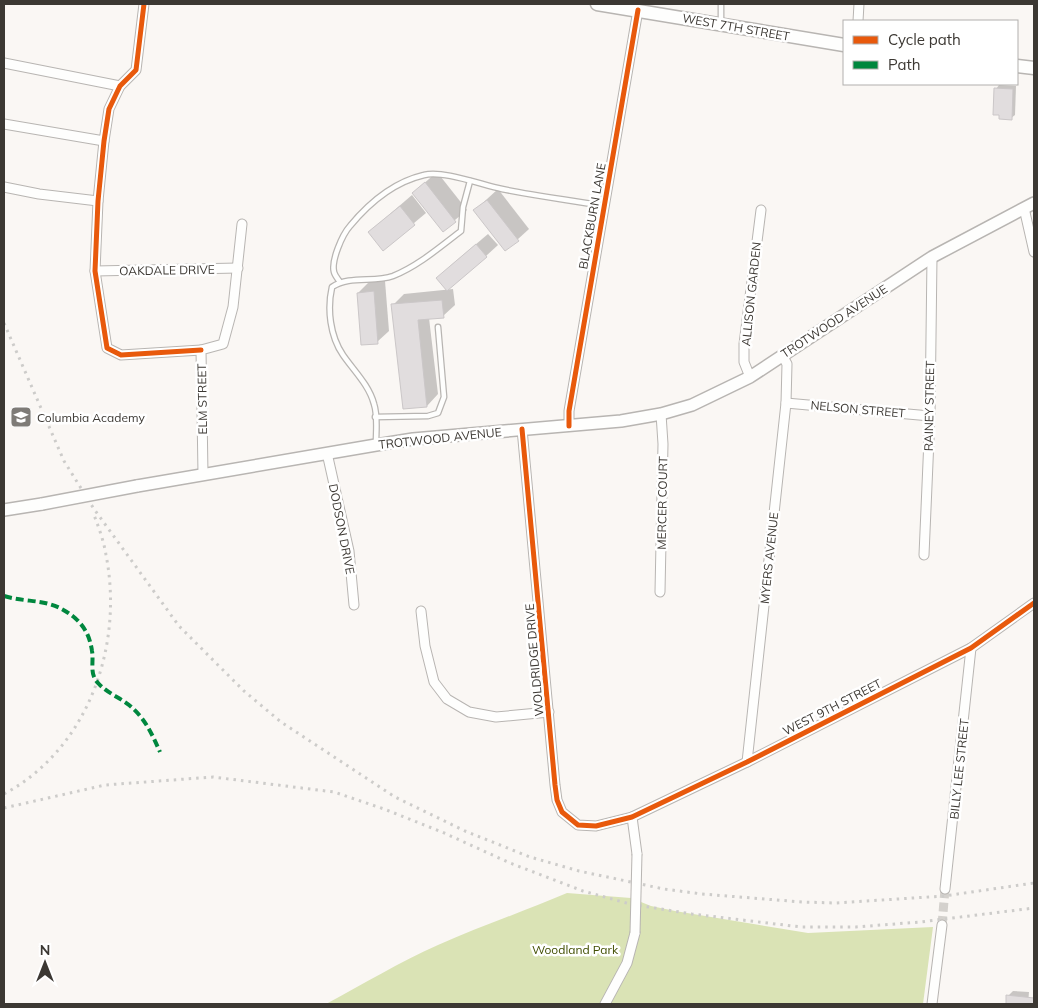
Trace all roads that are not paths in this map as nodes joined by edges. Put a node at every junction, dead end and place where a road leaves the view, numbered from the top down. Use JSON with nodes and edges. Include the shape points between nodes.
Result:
{"nodes":[{"id":1,"x":144,"y":4,"type":"edge"},
{"id":2,"x":597,"y":4,"type":"edge"},
{"id":3,"x":721,"y":4,"type":"edge"},
{"id":4,"x":860,"y":4,"type":"edge"},
{"id":5,"x":638,"y":10,"type":"junction"},
{"id":6,"x":858,"y":20,"type":"edge"},
{"id":7,"x":721,"y":25,"type":"junction"},
{"id":8,"x":843,"y":45,"type":"edge"},
{"id":9,"x":4,"y":62,"type":"edge"},
{"id":10,"x":1018,"y":66,"type":"edge"},
{"id":11,"x":1034,"y":68,"type":"edge"},
{"id":12,"x":120,"y":86,"type":"junction"},
{"id":13,"x":4,"y":124,"type":"edge"},
{"id":14,"x":104,"y":141,"type":"junction"},
{"id":15,"x":470,"y":182,"type":"junction"},
{"id":16,"x":4,"y":187,"type":"edge"},
{"id":17,"x":98,"y":201,"type":"junction"},
{"id":18,"x":1029,"y":205,"type":"edge"},
{"id":19,"x":604,"y":206,"type":"junction"},
{"id":20,"x":760,"y":210,"type":"dead end"},
{"id":21,"x":242,"y":224,"type":"dead end"},
{"id":22,"x":1034,"y":252,"type":"edge"},
{"id":23,"x":932,"y":258,"type":"junction"},
{"id":24,"x":238,"y":268,"type":"junction"},
{"id":25,"x":95,"y":271,"type":"junction"},
{"id":26,"x":340,"y":282,"type":"junction"},
{"id":27,"x":438,"y":327,"type":"dead end"},
{"id":28,"x":201,"y":350,"type":"junction"},
{"id":29,"x":782,"y":355,"type":"junction"},
{"id":30,"x":750,"y":377,"type":"junction"},
{"id":31,"x":786,"y":403,"type":"junction"},
{"id":32,"x":661,"y":414,"type":"junction"},
{"id":33,"x":930,"y":416,"type":"junction"},
{"id":34,"x":375,"y":417,"type":"junction"},
{"id":35,"x":569,"y":426,"type":"junction"},
{"id":36,"x":522,"y":429,"type":"junction"},
{"id":37,"x":376,"y":444,"type":"junction"},
{"id":38,"x":327,"y":453,"type":"junction"},
{"id":39,"x":203,"y":474,"type":"junction"},
{"id":40,"x":4,"y":510,"type":"edge"},
{"id":41,"x":924,"y":555,"type":"dead end"},
{"id":42,"x":660,"y":592,"type":"dead end"},
{"id":43,"x":1034,"y":603,"type":"edge"},
{"id":44,"x":354,"y":606,"type":"dead end"},
{"id":45,"x":421,"y":611,"type":"dead end"},
{"id":46,"x":972,"y":648,"type":"junction"},
{"id":47,"x":549,"y":712,"type":"junction"},
{"id":48,"x":747,"y":762,"type":"junction"},
{"id":49,"x":632,"y":817,"type":"junction"},
{"id":50,"x":946,"y":889,"type":"tunnel mouth"},
{"id":51,"x":942,"y":925,"type":"tunnel mouth"},
{"id":52,"x":605,"y":1004,"type":"edge"},
{"id":53,"x":932,"y":1004,"type":"edge"}],
"edges":[{"from":1,"to":12,"type":"street","via":[[136,70]]},
{"from":2,"to":5,"type":"main road","name":"WEST 7TH STREET"},
{"from":3,"to":7,"type":"lane"},
{"from":4,"to":6,"type":"street"},
{"from":5,"to":7,"type":"main road","name":"WEST 7TH STREET"},
{"from":5,"to":19,"type":"street","name":"BLACKBURN LANE"},
{"from":7,"to":8,"type":"main road","name":"WEST 7TH STREET"},
{"from":9,"to":12,"type":"street"},
{"from":10,"to":11,"type":"main road"},
{"from":12,"to":14,"type":"street","via":[[109,109]]},
{"from":13,"to":14,"type":"street"},
{"from":14,"to":17,"type":"street"},
{"from":15,"to":19,"type":"lane"},
{"from":15,"to":26,"type":"lane","via":[[461,230],[415,265],[391,276]]},
{"from":15,"to":26,"type":"lane","via":[[426,174],[389,189],[346,230],[336,252],[334,272]]},
{"from":16,"to":17,"type":"street"},
{"from":17,"to":25,"type":"street"},
{"from":18,"to":22,"type":"street"},
{"from":18,"to":23,"type":"main road","name":"TROTWOOD AVENUE"},
{"from":19,"to":35,"type":"street","name":"BLACKBURN LANE"},
{"from":20,"to":30,"type":"street","name":"ALLISON GARDEN","via":[[744,344],[744,362]]},
{"from":21,"to":24,"type":"street","name":"ELM STREET"},
{"from":23,"to":29,"type":"main road","name":"TROTWOOD AVENUE"},
{"from":23,"to":33,"type":"street","name":"RAINEY STREET"},
{"from":24,"to":25,"type":"street","name":"OAKDALE DRIVE"},
{"from":24,"to":28,"type":"street","name":"ELM STREET","via":[[224,344]]},
{"from":25,"to":28,"type":"street","via":[[108,348],[121,355]]},
{"from":26,"to":34,"type":"lane","via":[[332,287],[330,298],[333,338],[369,390],[375,405]]},
{"from":27,"to":34,"type":"lane","via":[[444,397],[438,413]]},
{"from":28,"to":39,"type":"street","name":"ELM STREET"},
{"from":29,"to":30,"type":"main road","name":"TROTWOOD AVENUE"},
{"from":29,"to":31,"type":"street","name":"MYERS AVENUE","via":[[787,364]]},
{"from":30,"to":32,"type":"main road","name":"TROTWOOD AVENUE","via":[[692,405]]},
{"from":31,"to":33,"type":"street","name":"NELSON STREET"},
{"from":31,"to":48,"type":"street","name":"MYERS AVENUE"},
{"from":32,"to":35,"type":"main road","name":"TROTWOOD AVENUE"},
{"from":32,"to":42,"type":"street","name":"MERCER COURT"},
{"from":33,"to":41,"type":"street","name":"RAINEY STREET"},
{"from":34,"to":37,"type":"lane"},
{"from":35,"to":36,"type":"main road","name":"TROTWOOD AVENUE"},
{"from":36,"to":37,"type":"main road","name":"TROTWOOD AVENUE"},
{"from":36,"to":47,"type":"street","name":"WOLDRIDGE DRIVE"},
{"from":37,"to":38,"type":"main road","name":"TROTWOOD AVENUE"},
{"from":38,"to":39,"type":"main road","name":"TROTWOOD AVENUE"},
{"from":38,"to":44,"type":"street","name":"DODSON DRIVE","via":[[349,550]]},
{"from":39,"to":40,"type":"main road","name":"TROTWOOD AVENUE","bridge":true},
{"from":43,"to":46,"type":"street","name":"WEST 9TH STREET"},
{"from":45,"to":47,"type":"street","via":[[434,682],[447,699],[469,712],[496,717]]},
{"from":46,"to":48,"type":"street","name":"WEST 9TH STREET"},
{"from":46,"to":50,"type":"street","name":"BILLY LEE STREET"},
{"from":47,"to":49,"type":"street","name":"WOLDRIDGE DRIVE","via":[[555,785],[562,812],[578,825],[596,826]]},
{"from":48,"to":49,"type":"street","name":"WEST 9TH STREET"},
{"from":49,"to":52,"type":"street","bridge":true,"via":[[637,854],[635,933],[628,963]]},
{"from":51,"to":53,"type":"street"}]}
